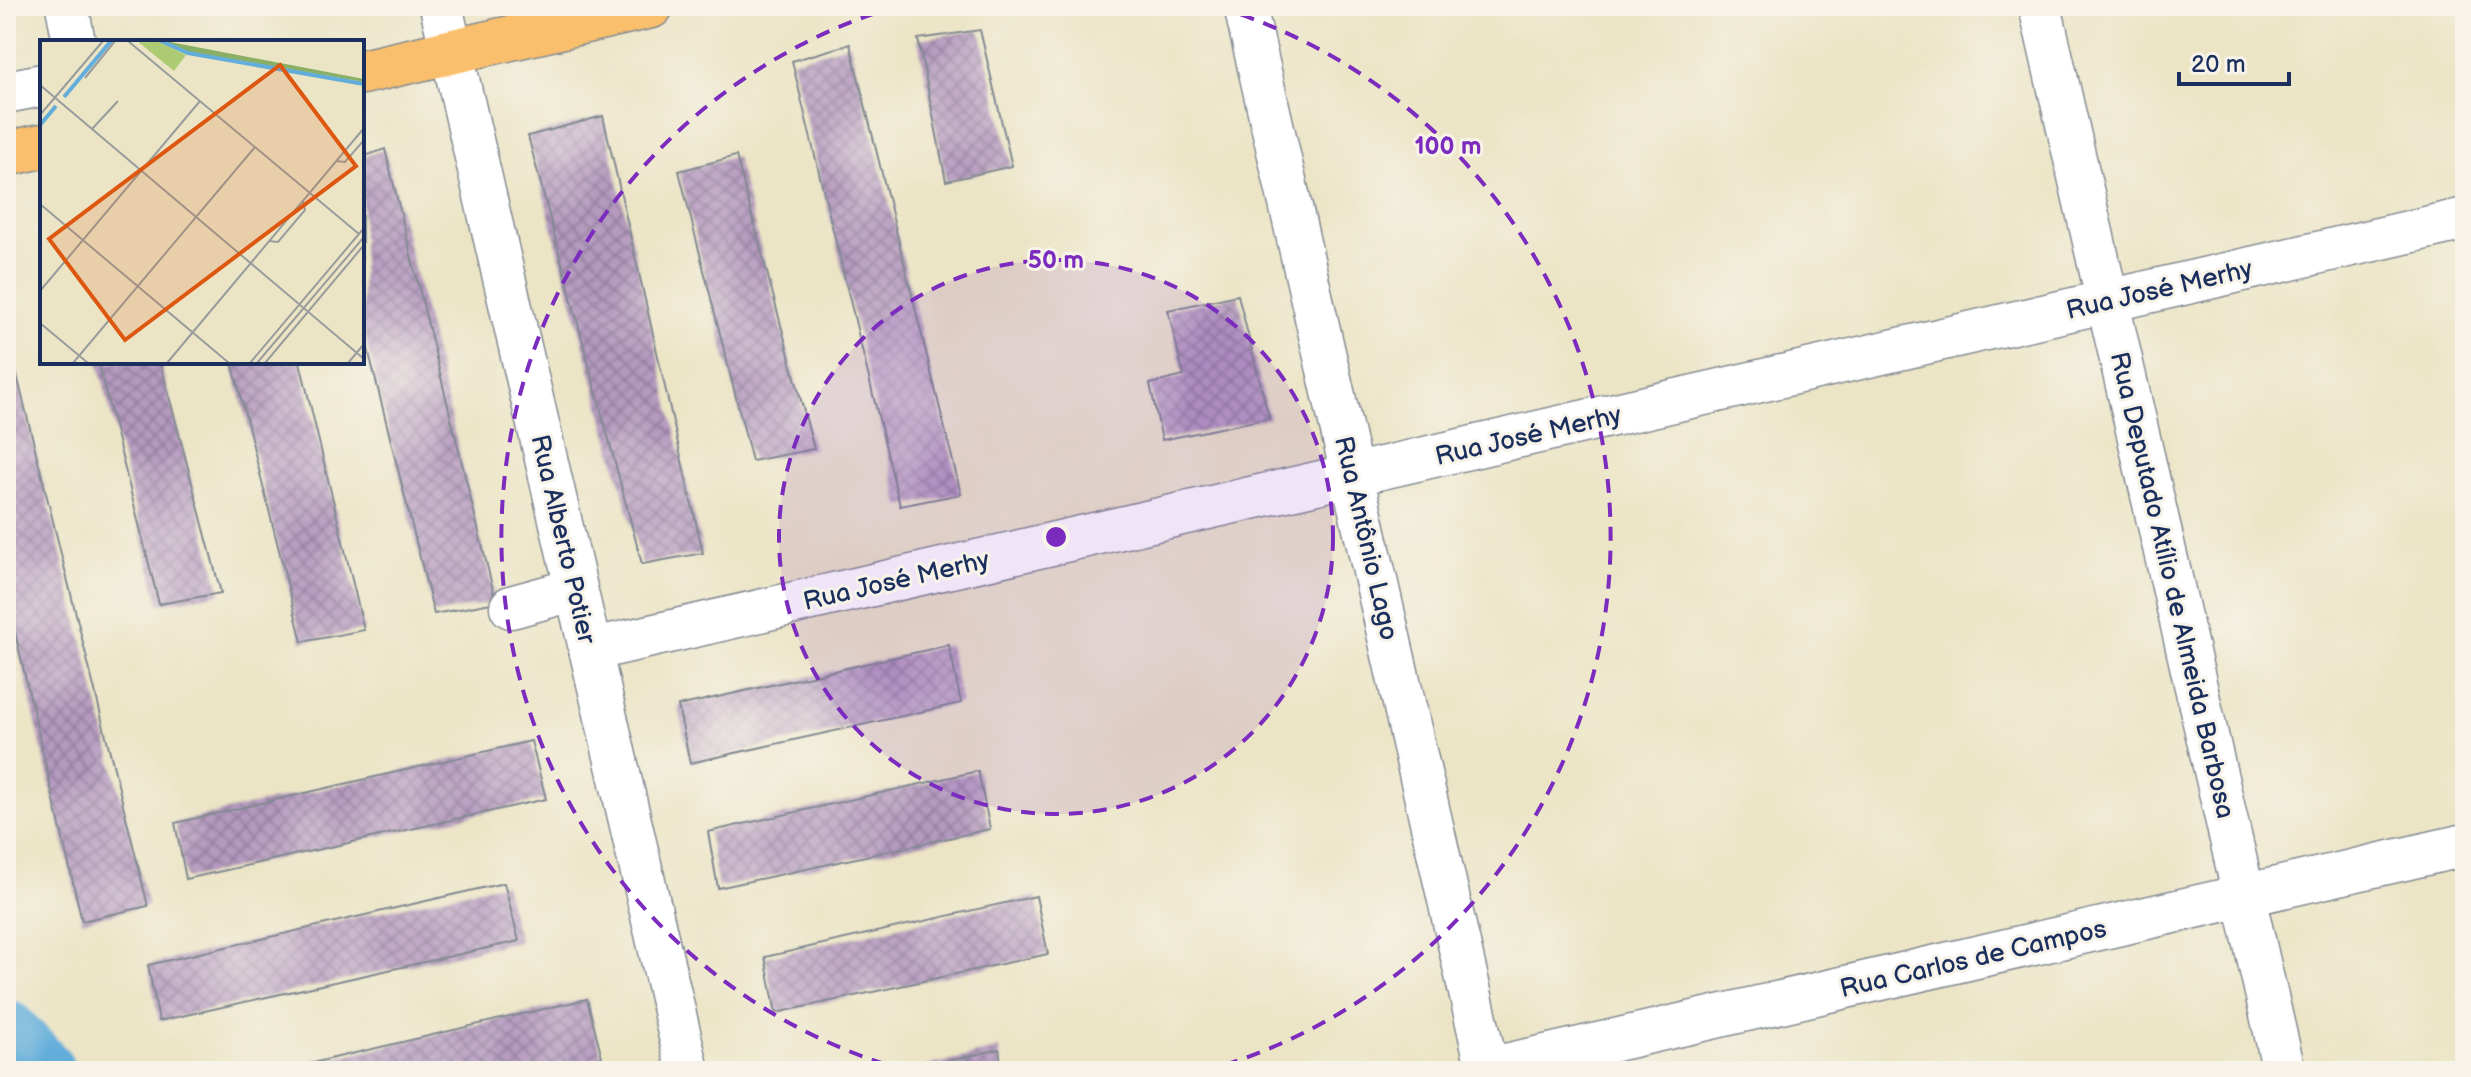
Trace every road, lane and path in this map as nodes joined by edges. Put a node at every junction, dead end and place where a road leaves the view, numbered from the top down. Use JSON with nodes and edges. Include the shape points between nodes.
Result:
{"nodes":[{"id":1,"x":67,"y":6,"type":"edge"},
{"id":2,"x":441,"y":6,"type":"edge"},
{"id":3,"x":651,"y":6,"type":"edge"},
{"id":4,"x":1245,"y":6,"type":"edge"},
{"id":5,"x":2040,"y":6,"type":"edge"},
{"id":6,"x":545,"y":19,"type":"edge"},
{"id":7,"x":74,"y":40,"type":"edge"},
{"id":8,"x":451,"y":52,"type":"junction"},
{"id":9,"x":364,"y":72,"type":"edge"},
{"id":10,"x":40,"y":85,"type":"edge"},
{"id":11,"x":6,"y":92,"type":"edge"},
{"id":12,"x":40,"y":146,"type":"edge"},
{"id":13,"x":6,"y":154,"type":"edge"},
{"id":14,"x":2465,"y":219,"type":"edge"},
{"id":15,"x":2108,"y":301,"type":"junction"},
{"id":16,"x":1352,"y":475,"type":"junction"},
{"id":17,"x":576,"y":589,"type":"junction"},
{"id":18,"x":511,"y":607,"type":"dead end"},
{"id":19,"x":590,"y":650,"type":"junction"},
{"id":20,"x":2465,"y":845,"type":"edge"},
{"id":21,"x":2244,"y":895,"type":"junction"},
{"id":22,"x":1485,"y":1070,"type":"edge"},
{"id":23,"x":688,"y":1071,"type":"edge"},
{"id":24,"x":2284,"y":1071,"type":"edge"}],
"edges":[{"from":1,"to":7,"type":"street"},
{"from":2,"to":8,"type":"street","name":"Rua Alberto Potier"},
{"from":3,"to":6,"type":"main road"},
{"from":4,"to":16,"type":"street","name":"Rua Antônio Lago"},
{"from":5,"to":15,"type":"street","name":"Rua Deputado Atílio de Almeida Barbosa"},
{"from":6,"to":8,"type":"main road"},
{"from":8,"to":9,"type":"main road"},
{"from":8,"to":17,"type":"street","name":"Rua Alberto Potier"},
{"from":10,"to":11,"type":"street"},
{"from":12,"to":13,"type":"main road"},
{"from":14,"to":15,"type":"street","name":"Rua José Merhy"},
{"from":15,"to":16,"type":"street","name":"Rua José Merhy"},
{"from":15,"to":21,"type":"street","name":"Rua Deputado Atílio de Almeida Barbosa"},
{"from":16,"to":19,"type":"street","name":"Rua José Merhy"},
{"from":16,"to":22,"type":"street","name":"Rua Antônio Lago"},
{"from":17,"to":18,"type":"street"},
{"from":17,"to":19,"type":"street","name":"Rua Alberto Potier"},
{"from":19,"to":23,"type":"street","name":"Rua Alberto Potier"},
{"from":20,"to":21,"type":"street","name":"Rua Carlos de Campos"},
{"from":21,"to":22,"type":"street","name":"Rua Carlos de Campos"},
{"from":21,"to":24,"type":"street","name":"Rua Deputado Atílio de Almeida Barbosa"}]}
